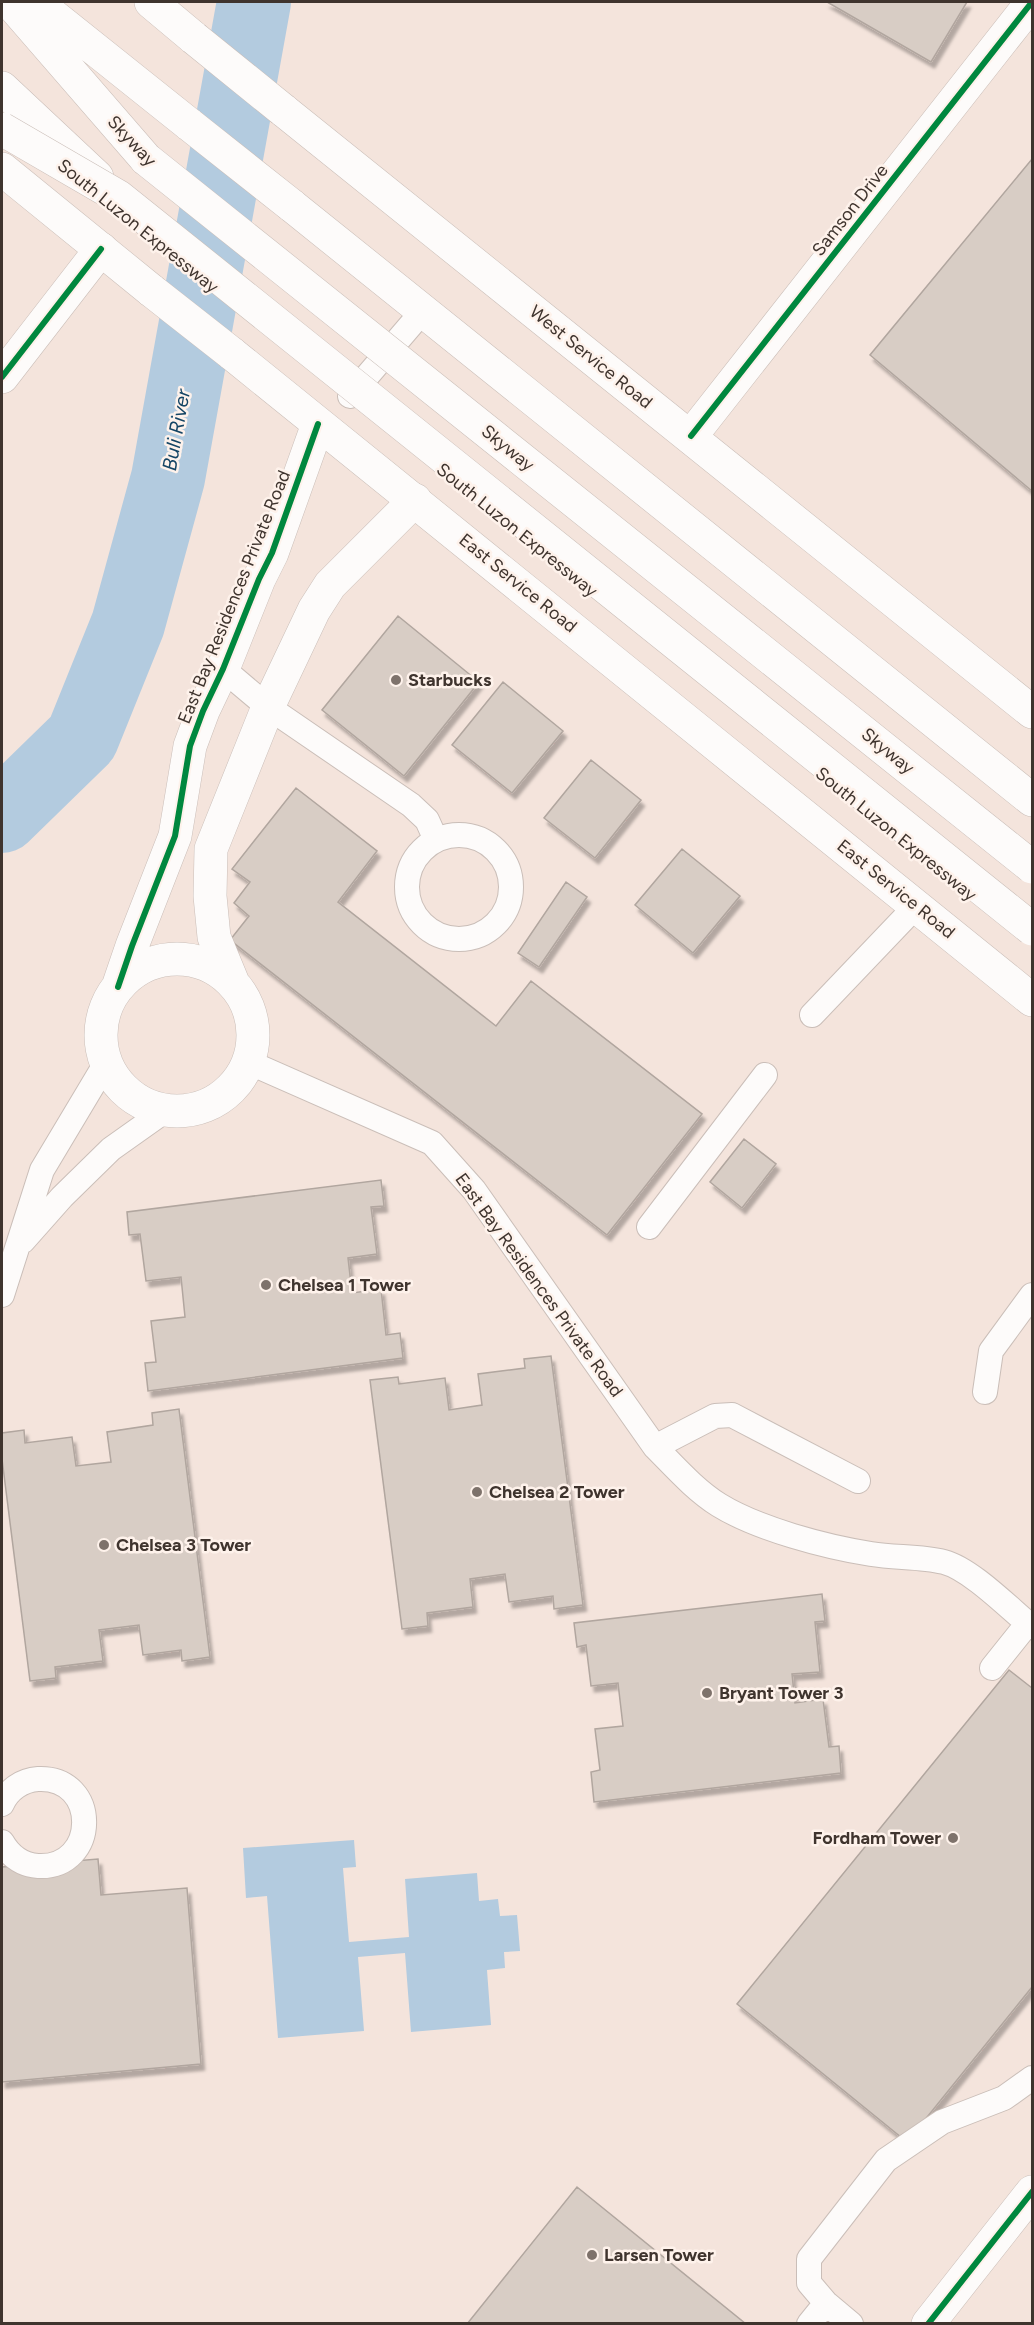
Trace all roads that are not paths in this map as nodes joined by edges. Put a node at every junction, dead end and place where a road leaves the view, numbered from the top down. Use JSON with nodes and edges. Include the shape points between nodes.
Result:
{"nodes":[{"id":1,"x":10,"y":2,"type":"edge"},
{"id":2,"x":36,"y":2,"type":"edge"},
{"id":3,"x":151,"y":2,"type":"edge"},
{"id":4,"x":1032,"y":2,"type":"edge"},
{"id":5,"x":2,"y":88,"type":"edge"},
{"id":6,"x":2,"y":117,"type":"edge"},
{"id":7,"x":2,"y":129,"type":"edge"},
{"id":8,"x":2,"y":169,"type":"edge"},
{"id":9,"x":119,"y":197,"type":"junction"},
{"id":10,"x":101,"y":249,"type":"junction"},
{"id":11,"x":422,"y":312,"type":"junction"},
{"id":12,"x":2,"y":377,"type":"edge"},
{"id":13,"x":350,"y":396,"type":"junction"},
{"id":14,"x":318,"y":424,"type":"junction"},
{"id":15,"x":691,"y":436,"type":"junction"},
{"id":16,"x":415,"y":500,"type":"junction"},
{"id":17,"x":223,"y":669,"type":"junction"},
{"id":18,"x":268,"y":707,"type":"junction"},
{"id":19,"x":1032,"y":712,"type":"edge"},
{"id":20,"x":1032,"y":800,"type":"edge"},
{"id":21,"x":175,"y":836,"type":"junction"},
{"id":22,"x":436,"y":840,"type":"junction"},
{"id":23,"x":211,"y":849,"type":"junction"},
{"id":24,"x":1032,"y":867,"type":"edge"},
{"id":25,"x":916,"y":906,"type":"junction"},
{"id":26,"x":1032,"y":929,"type":"edge"},
{"id":27,"x":1032,"y":944,"type":"edge"},
{"id":28,"x":233,"y":983,"type":"junction"},
{"id":29,"x":118,"y":987,"type":"junction"},
{"id":30,"x":1032,"y":1000,"type":"edge"},
{"id":31,"x":812,"y":1016,"type":"dead end"},
{"id":32,"x":248,"y":1062,"type":"junction"},
{"id":33,"x":106,"y":1063,"type":"junction"},
{"id":34,"x":765,"y":1075,"type":"dead end"},
{"id":35,"x":166,"y":1110,"type":"junction"},
{"id":36,"x":649,"y":1227,"type":"dead end"},
{"id":37,"x":17,"y":1247,"type":"junction"},
{"id":38,"x":2,"y":1295,"type":"edge"},
{"id":39,"x":1032,"y":1295,"type":"edge"},
{"id":40,"x":985,"y":1392,"type":"dead end"},
{"id":41,"x":655,"y":1447,"type":"junction"},
{"id":42,"x":858,"y":1481,"type":"dead end"},
{"id":43,"x":1030,"y":1625,"type":"edge"},
{"id":44,"x":992,"y":1668,"type":"dead end"},
{"id":45,"x":2,"y":1800,"type":"edge"},
{"id":46,"x":2,"y":1842,"type":"edge"},
{"id":47,"x":1032,"y":2078,"type":"edge"},
{"id":48,"x":1032,"y":2192,"type":"edge"},
{"id":49,"x":826,"y":2302,"type":"junction"},
{"id":50,"x":809,"y":2324,"type":"edge"},
{"id":51,"x":851,"y":2324,"type":"edge"},
{"id":52,"x":928,"y":2324,"type":"edge"}],
"edges":[{"from":1,"to":24,"type":"main road","name":"Skyway","bridge":true,"via":[[146,159]]},
{"from":2,"to":11,"type":"main road","bridge":true},
{"from":3,"to":15,"type":"main road","name":"West Service Road","bridge":true},
{"from":4,"to":15,"type":"main road","name":"Samson Drive"},
{"from":5,"to":9,"type":"main road","bridge":true},
{"from":6,"to":13,"type":"main road","name":"South Luzon Expressway"},
{"from":7,"to":9,"type":"main road","bridge":true},
{"from":8,"to":10,"type":"main road","name":"East Service Road"},
{"from":9,"to":26,"type":"main road","bridge":true},
{"from":10,"to":12,"type":"main road"},
{"from":10,"to":14,"type":"main road","name":"East Service Road","bridge":true},
{"from":11,"to":13,"type":"lane"},
{"from":11,"to":20,"type":"main road"},
{"from":13,"to":27,"type":"main road","name":"South Luzon Expressway"},
{"from":14,"to":16,"type":"main road","name":"East Service Road"},
{"from":14,"to":17,"type":"main road","name":"East Bay Residences Private Road","via":[[272,553]]},
{"from":15,"to":19,"type":"main road","name":"West Service Road"},
{"from":16,"to":18,"type":"main road","name":"East Bay Residences Private Road","via":[[330,585]]},
{"from":16,"to":25,"type":"main road","name":"East Service Road"},
{"from":17,"to":18,"type":"lane"},
{"from":17,"to":21,"type":"main road","name":"East Bay Residences Private Road","via":[[190,747]]},
{"from":18,"to":22,"type":"lane","via":[[411,805],[427,820]]},
{"from":18,"to":23,"type":"main road","name":"East Bay Residences Private Road"},
{"from":21,"to":23,"type":"main road"},
{"from":21,"to":29,"type":"main road","name":"East Bay Residences Private Road"},
{"from":22,"to":22,"type":"lane","via":[[418,855],[407,876],[412,911],[426,928],[448,938],[483,934],[507,908],[511,886],[506,863],[491,845],[470,836],[458,834]]},
{"from":23,"to":28,"type":"main road","name":"East Bay Residences Private Road","via":[[214,937]]},
{"from":25,"to":30,"type":"main road","name":"East Service Road"},
{"from":25,"to":31,"type":"lane"},
{"from":28,"to":29,"type":"main road","name":"East Bay Residences Private Road","via":[[207,964],[175,959],[143,967]]},
{"from":28,"to":32,"type":"main road","name":"East Bay Residences Private Road","via":[[245,1000],[252,1021],[253,1042]]},
{"from":29,"to":33,"type":"main road","name":"East Bay Residences Private Road","via":[[102,1024]]},
{"from":32,"to":35,"type":"main road","name":"East Bay Residences Private Road","via":[[237,1083],[220,1098],[199,1108]]},
{"from":32,"to":41,"type":"lane","name":"East Bay Residences Private Road","via":[[432,1143],[474,1190]]},
{"from":33,"to":35,"type":"main road","name":"East Bay Residences Private Road","via":[[117,1082],[134,1098]]},
{"from":33,"to":37,"type":"lane","via":[[42,1170]]},
{"from":34,"to":36,"type":"lane"},
{"from":35,"to":37,"type":"lane","via":[[111,1149]]},
{"from":37,"to":38,"type":"lane"},
{"from":39,"to":40,"type":"lane","via":[[992,1351]]},
{"from":41,"to":42,"type":"lane","via":[[715,1416],[732,1415]]},
{"from":41,"to":43,"type":"lane","name":"East Bay Residences Private Road","via":[[719,1505],[771,1529],[834,1547],[945,1562],[965,1572]]},
{"from":43,"to":44,"type":"lane","name":"East Bay Residences Private Road"},
{"from":45,"to":46,"type":"lane","via":[[32,1779],[55,1781],[74,1793],[85,1825],[83,1837],[71,1855],[52,1865],[31,1866],[21,1862],[12,1857]]},
{"from":47,"to":49,"type":"lane","via":[[1004,2098],[942,2122],[886,2160],[809,2259],[809,2283]]},
{"from":48,"to":52,"type":"main road"},
{"from":49,"to":50,"type":"lane"},
{"from":49,"to":51,"type":"lane"}]}
